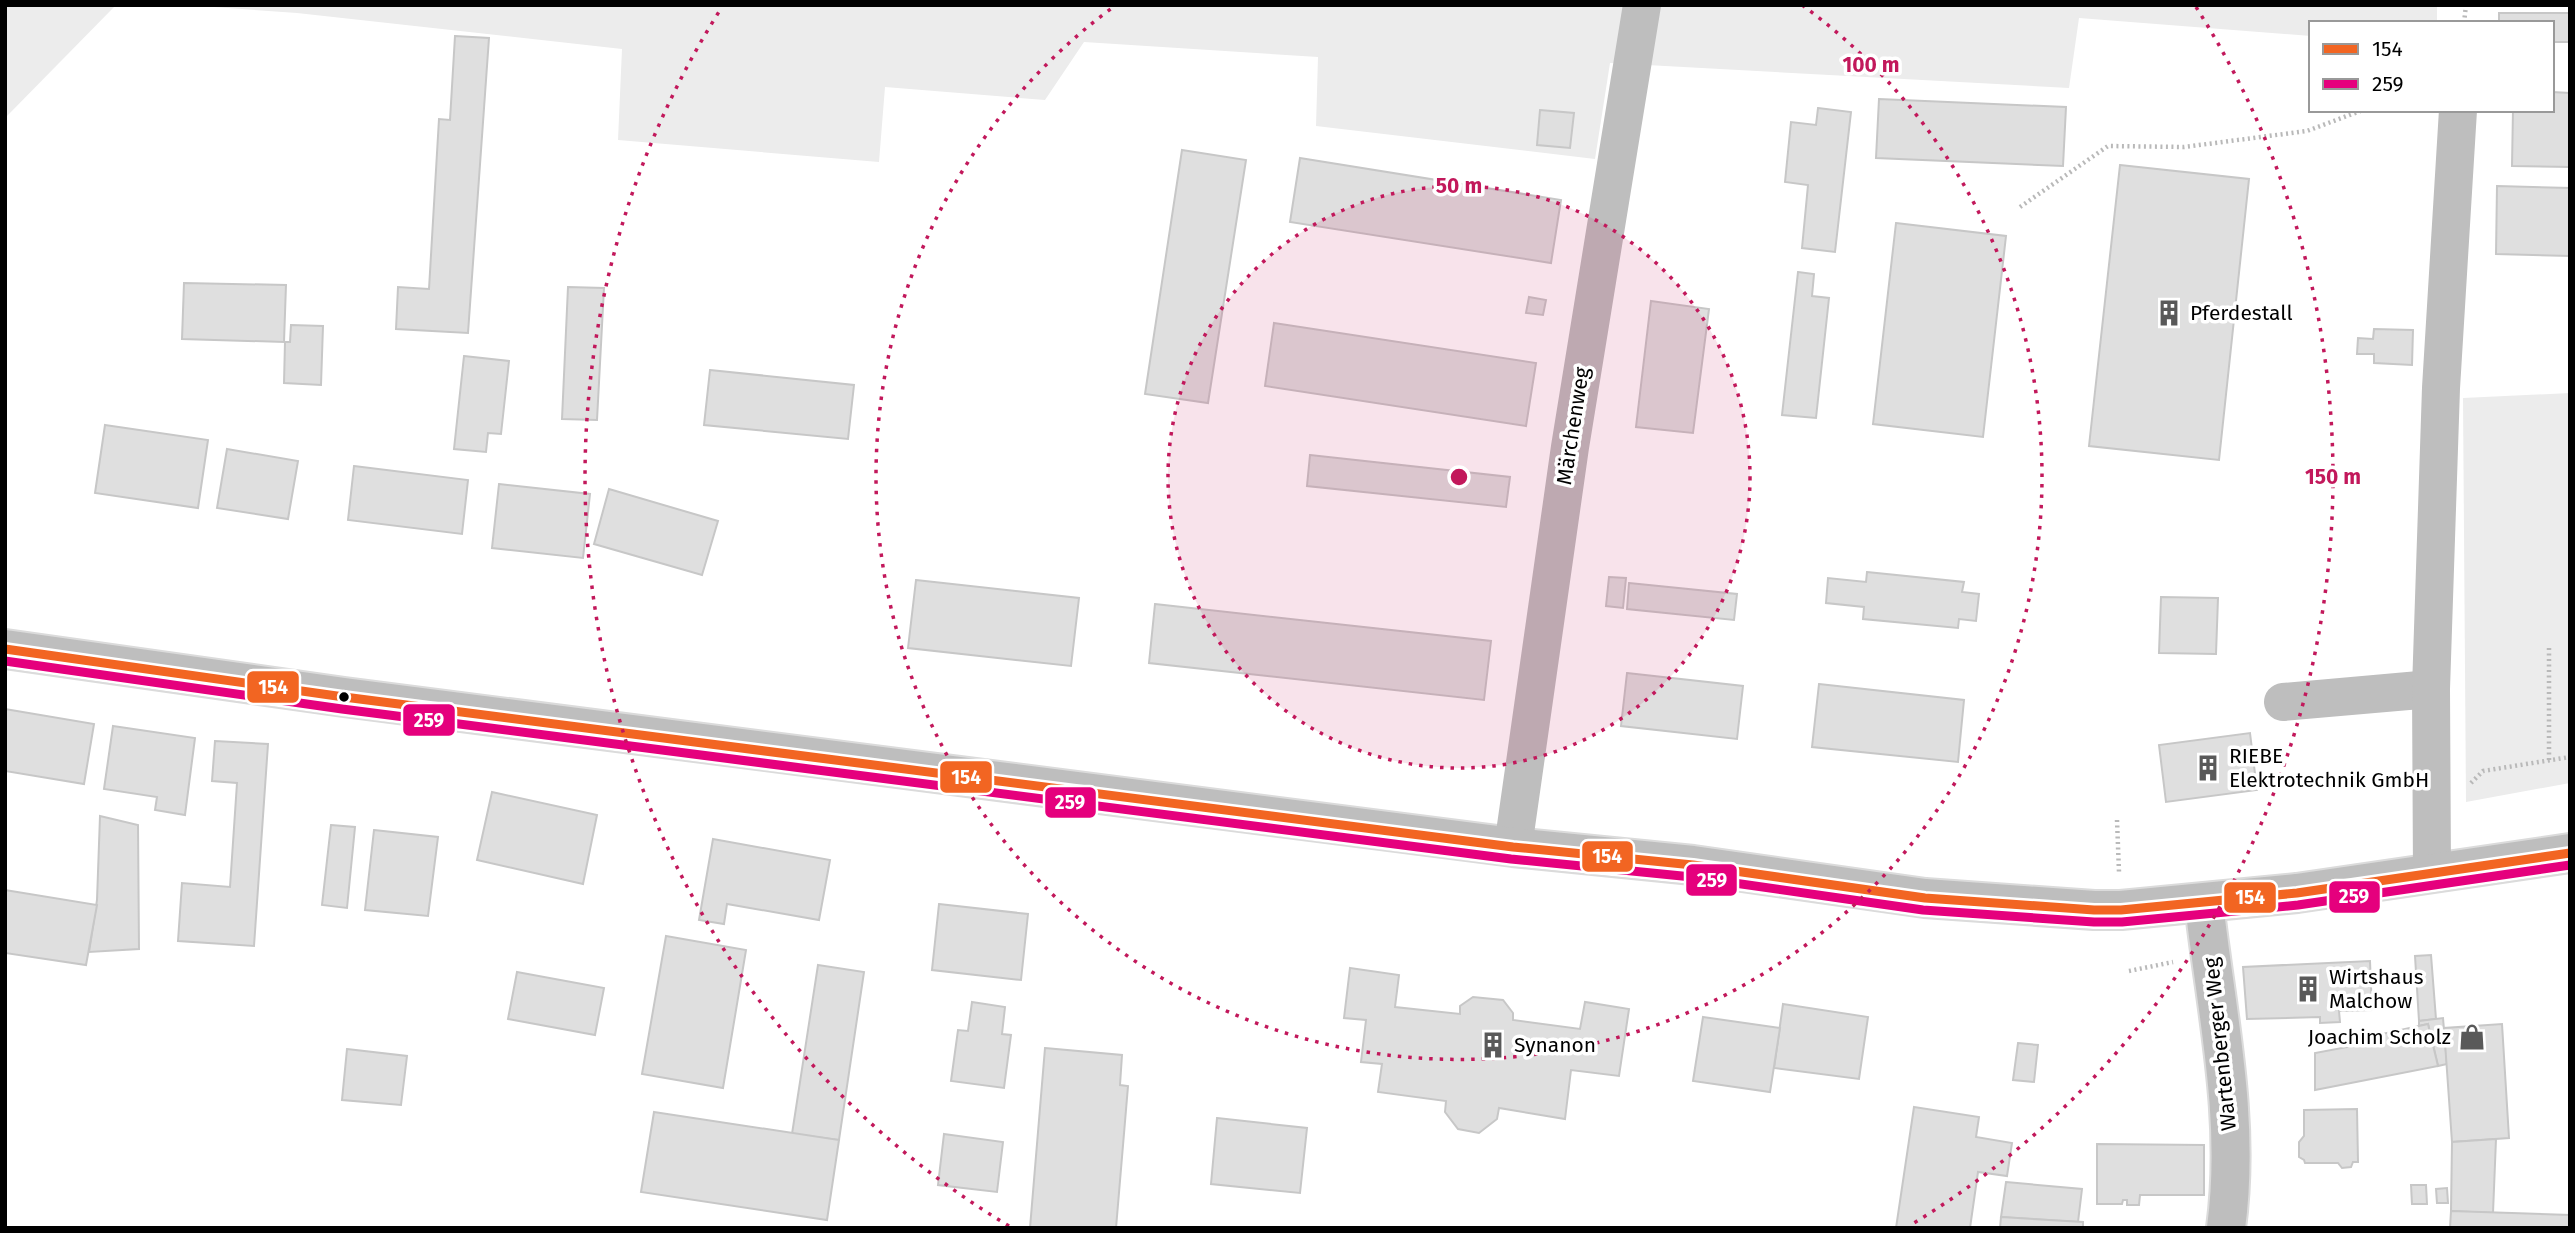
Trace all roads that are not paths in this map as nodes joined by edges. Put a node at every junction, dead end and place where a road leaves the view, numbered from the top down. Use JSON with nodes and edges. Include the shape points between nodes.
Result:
{"nodes":[{"id":1,"x":1642,"y":5,"type":"edge"},
{"id":2,"x":2458,"y":112,"type":"edge"},
{"id":3,"x":5,"y":649,"type":"edge"},
{"id":4,"x":2431,"y":689,"type":"junction"},
{"id":5,"x":2283,"y":702,"type":"dead end"},
{"id":6,"x":1513,"y":847,"type":"junction"},
{"id":7,"x":2570,"y":853,"type":"edge"},
{"id":8,"x":2432,"y":873,"type":"junction"},
{"id":9,"x":2204,"y":903,"type":"junction"},
{"id":10,"x":2227,"y":1228,"type":"edge"}],
"edges":[{"from":1,"to":6,"type":"main road","name":"Märchenweg","via":[[1574,421]]},
{"from":2,"to":4,"type":"main road","via":[[2441,388]]},
{"from":3,"to":6,"type":"main road"},
{"from":4,"to":5,"type":"main road"},
{"from":4,"to":8,"type":"main road"},
{"from":6,"to":9,"type":"main road","via":[[1693,865],[1925,898],[2094,910]]},
{"from":7,"to":8,"type":"main road"},
{"from":8,"to":9,"type":"main road"},
{"from":9,"to":10,"type":"main road","name":"Wartenberger Weg","via":[[2230,1100]]}]}
